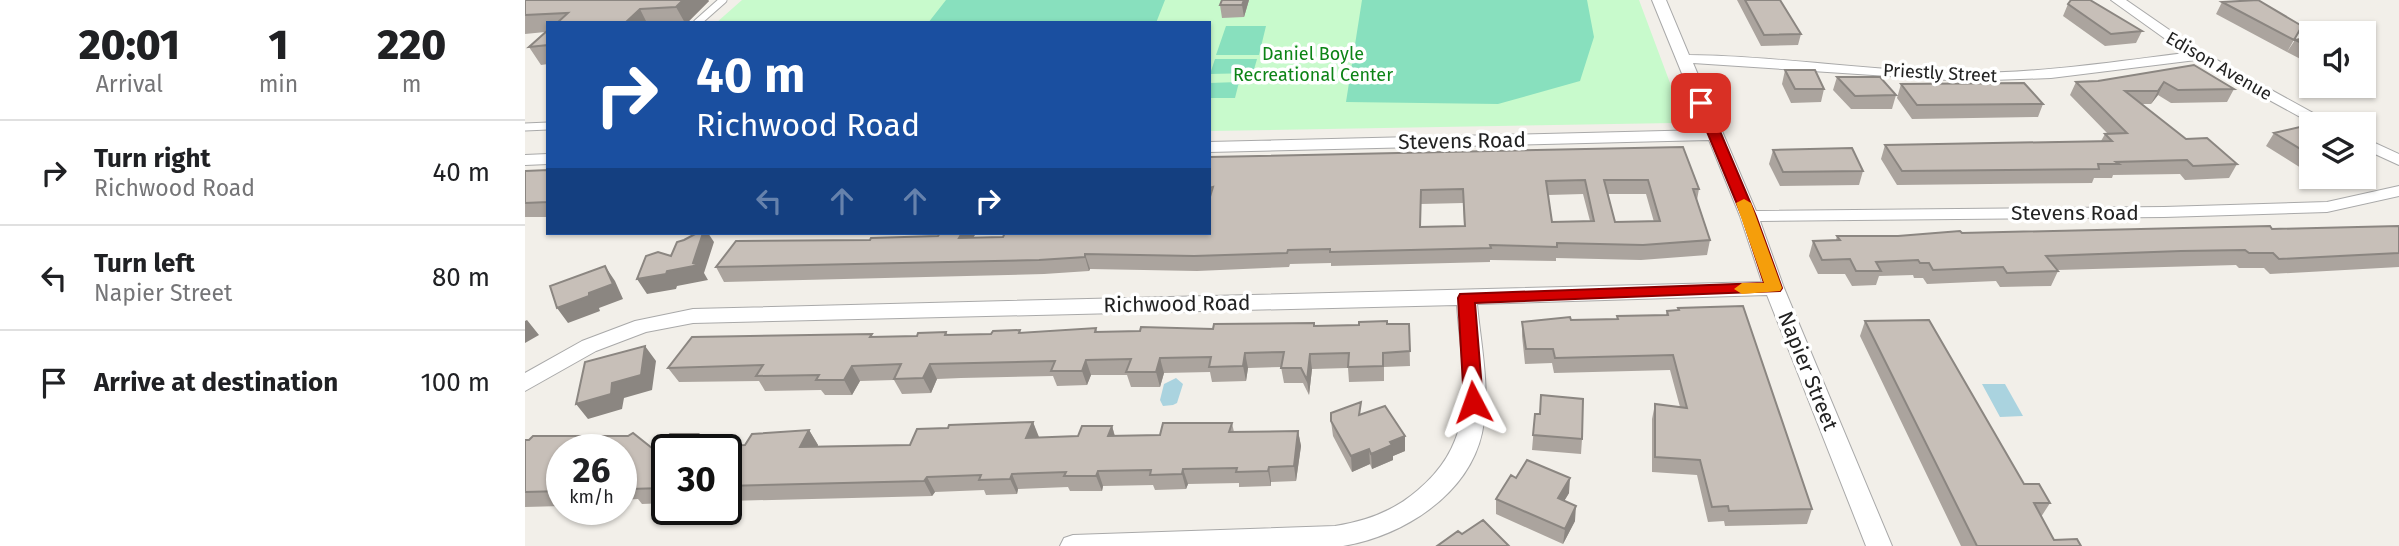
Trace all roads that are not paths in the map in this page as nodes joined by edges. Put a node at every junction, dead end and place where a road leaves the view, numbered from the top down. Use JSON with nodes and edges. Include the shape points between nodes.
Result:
{"nodes":[{"id":1,"x":723,"y":0,"type":"edge"},
{"id":2,"x":1659,"y":0,"type":"edge"},
{"id":3,"x":2118,"y":0,"type":"edge"},
{"id":4,"x":699,"y":21,"type":"edge"},
{"id":5,"x":2196,"y":55,"type":"junction"},
{"id":6,"x":1683,"y":59,"type":"junction"},
{"id":7,"x":2300,"y":112,"type":"edge"},
{"id":8,"x":546,"y":126,"type":"edge"},
{"id":9,"x":525,"y":127,"type":"edge"},
{"id":10,"x":1714,"y":135,"type":"junction"},
{"id":11,"x":1211,"y":147,"type":"edge"},
{"id":12,"x":2376,"y":149,"type":"edge"},
{"id":13,"x":546,"y":159,"type":"edge"},
{"id":14,"x":525,"y":160,"type":"edge"},
{"id":15,"x":2399,"y":160,"type":"edge"},
{"id":16,"x":2399,"y":191,"type":"edge"},
{"id":17,"x":1749,"y":216,"type":"junction"},
{"id":18,"x":1774,"y":288,"type":"junction"},
{"id":19,"x":1466,"y":298,"type":"junction"},
{"id":20,"x":525,"y":383,"type":"edge"},
{"id":21,"x":1073,"y":546,"type":"edge"},
{"id":22,"x":1879,"y":546,"type":"edge"}],
"edges":[{"from":1,"to":4,"type":"lane"},
{"from":2,"to":6,"type":"street","name":"Napier Street"},
{"from":3,"to":5,"type":"street","name":"Edison Avenue"},
{"from":5,"to":6,"type":"street","name":"Priestly Street","via":[[2030,76],[1962,77],[1738,58]]},
{"from":5,"to":7,"type":"street","name":"Edison Avenue"},
{"from":6,"to":10,"type":"street","name":"Napier Street"},
{"from":8,"to":9,"type":"lane"},
{"from":10,"to":11,"type":"street","name":"Stevens Road"},
{"from":10,"to":17,"type":"street","name":"Napier Street"},
{"from":12,"to":15,"type":"street"},
{"from":13,"to":14,"type":"street"},
{"from":16,"to":17,"type":"street","name":"Stevens Road","via":[[2327,207]]},
{"from":17,"to":18,"type":"street","name":"Napier Street"},
{"from":18,"to":19,"type":"street","name":"Richwood Road"},
{"from":18,"to":22,"type":"street","name":"Napier Street"},
{"from":19,"to":20,"type":"street","name":"Richwood Road","via":[[693,316],[642,326],[586,348]]},
{"from":19,"to":21,"type":"street","via":[[1473,402],[1464,451],[1426,498],[1398,517],[1364,531],[1295,539]]}]}
